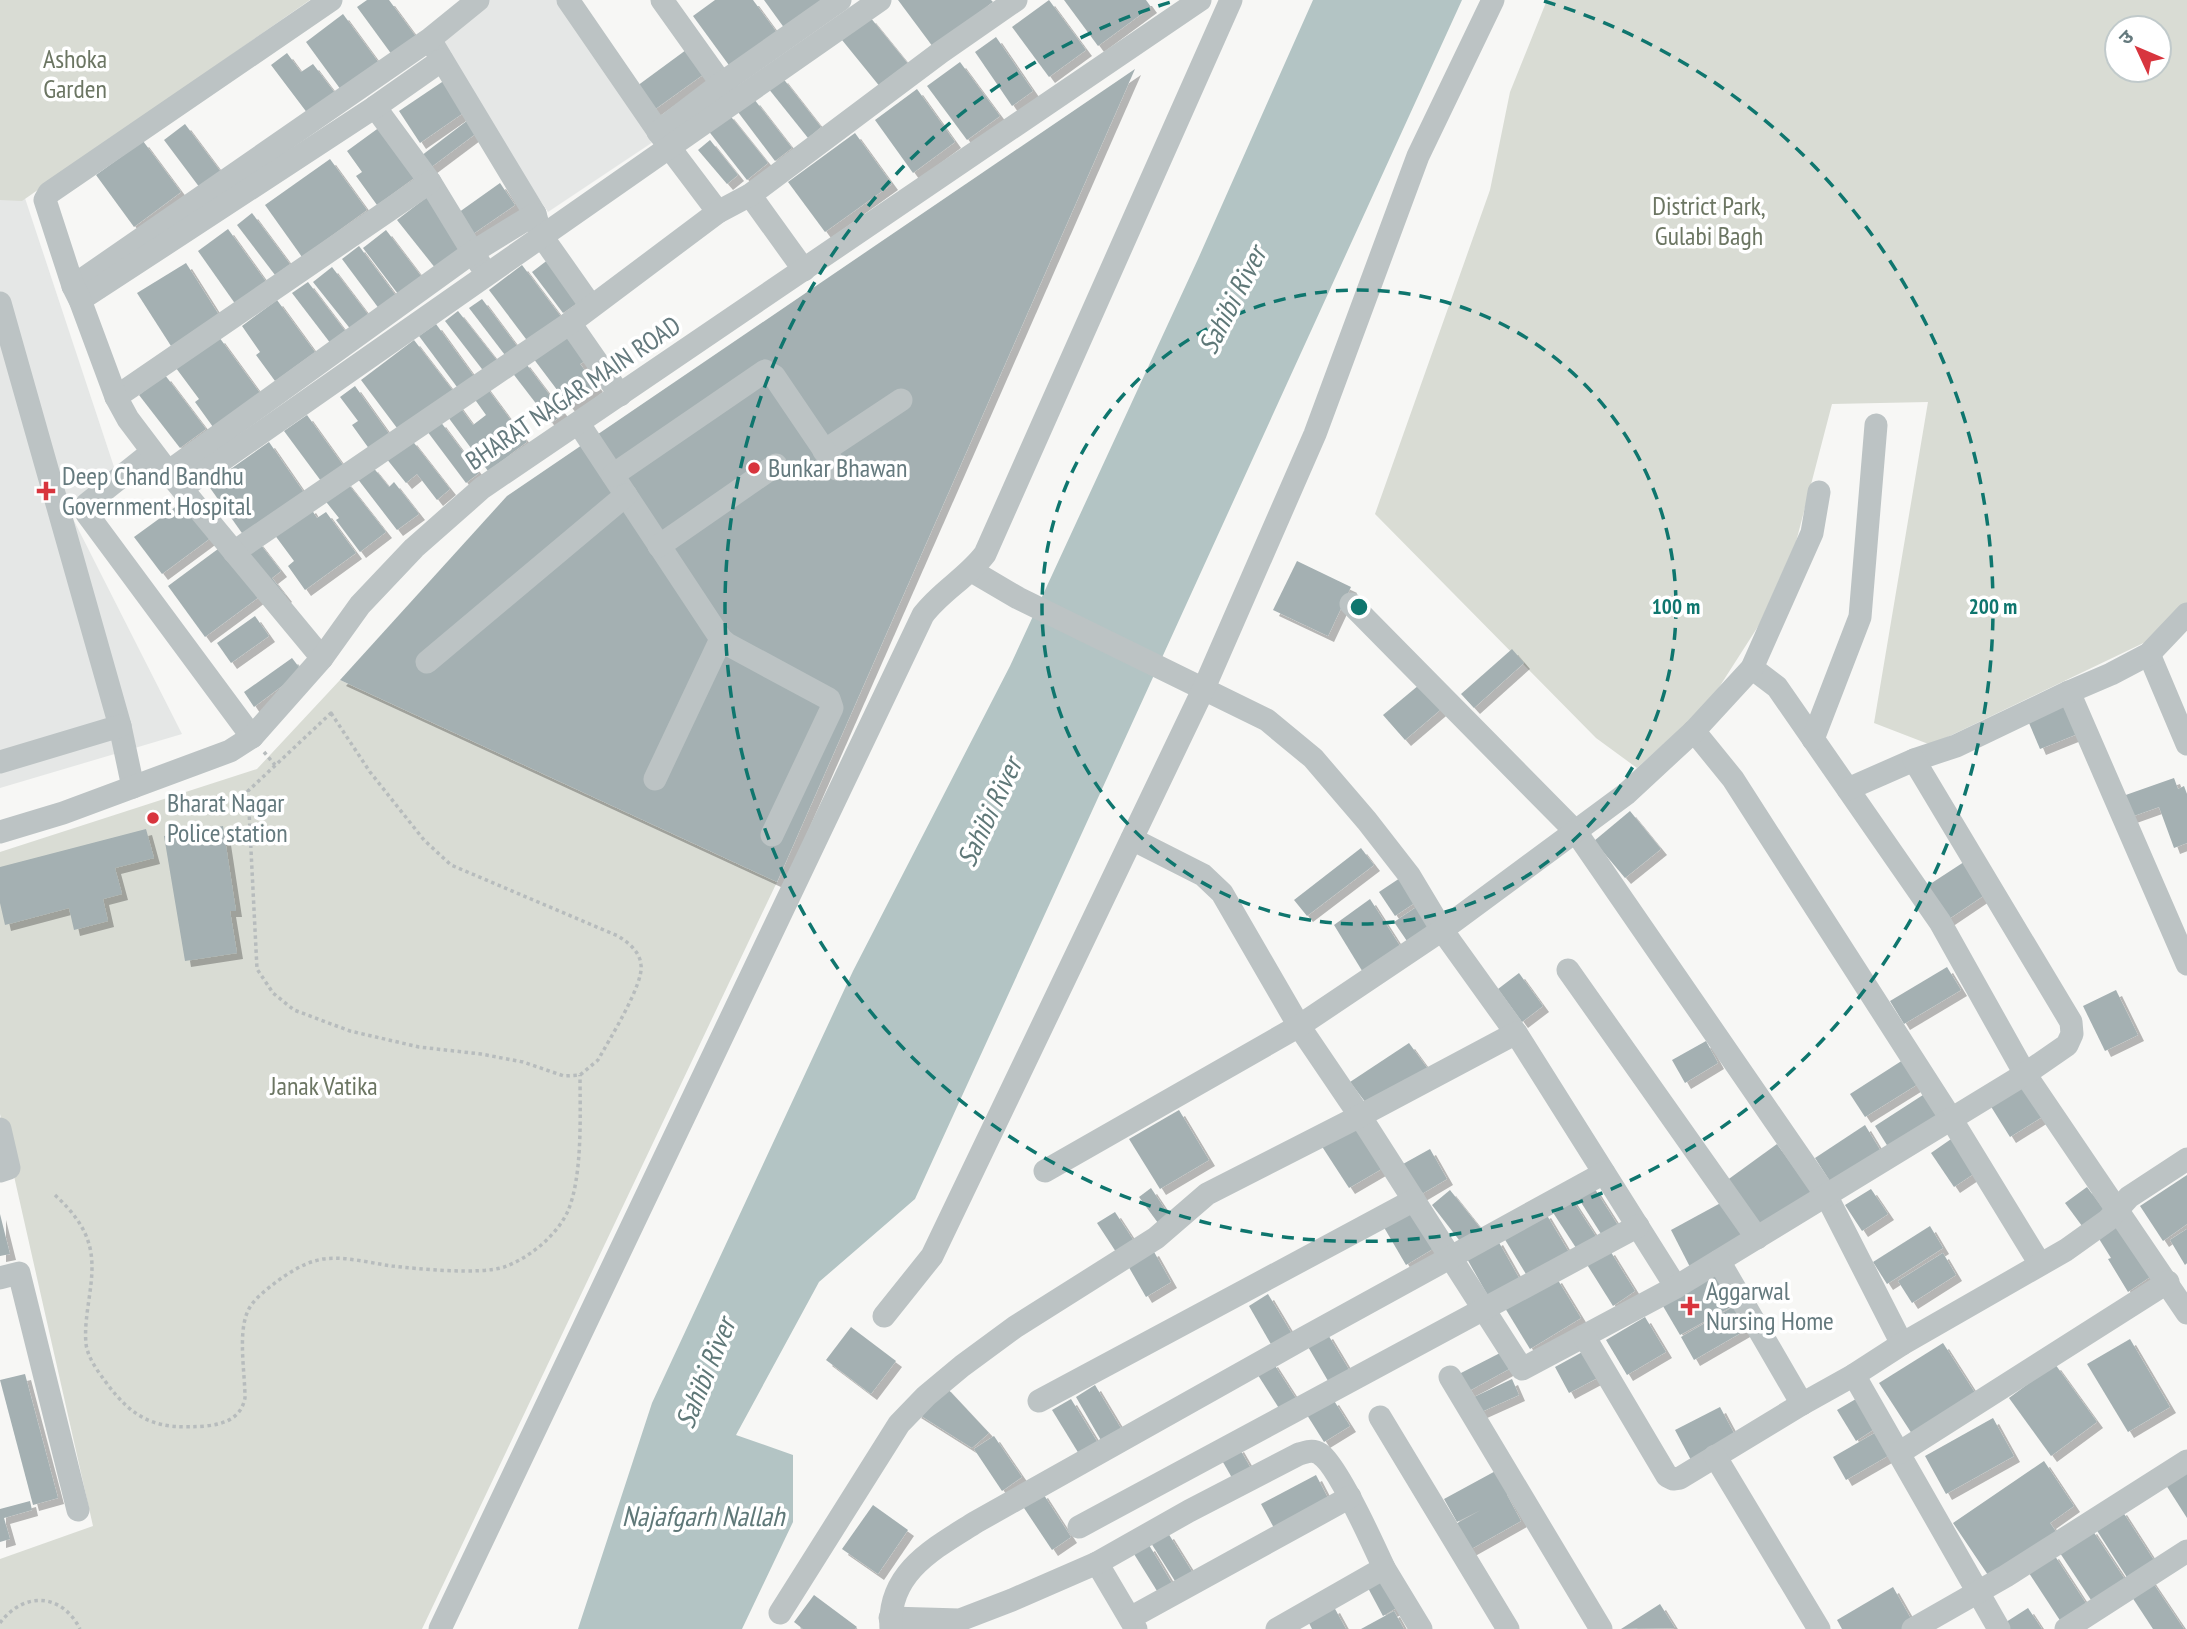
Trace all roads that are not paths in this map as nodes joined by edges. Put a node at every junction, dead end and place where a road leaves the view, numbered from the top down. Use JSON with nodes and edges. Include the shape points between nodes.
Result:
{"nodes":[{"id":1,"x":331,"y":0,"type":"edge"},
{"id":2,"x":478,"y":0,"type":"edge"},
{"id":3,"x":568,"y":0,"type":"edge"},
{"id":4,"x":840,"y":0,"type":"edge"},
{"id":5,"x":880,"y":0,"type":"edge"},
{"id":6,"x":1016,"y":0,"type":"edge"},
{"id":7,"x":1231,"y":0,"type":"edge"},
{"id":8,"x":1493,"y":0,"type":"edge"},
{"id":9,"x":1191,"y":2,"type":"edge"},
{"id":10,"x":674,"y":4,"type":"edge"},
{"id":11,"x":430,"y":40,"type":"junction"},
{"id":12,"x":442,"y":60,"type":"junction"},
{"id":13,"x":728,"y":92,"type":"junction"},
{"id":14,"x":375,"y":107,"type":"junction"},
{"id":15,"x":664,"y":140,"type":"junction"},
{"id":16,"x":430,"y":182,"type":"junction"},
{"id":17,"x":750,"y":195,"type":"junction"},
{"id":18,"x":718,"y":212,"type":"junction"},
{"id":19,"x":538,"y":225,"type":"junction"},
{"id":20,"x":473,"y":252,"type":"junction"},
{"id":21,"x":804,"y":270,"type":"junction"},
{"id":22,"x":485,"y":275,"type":"junction"},
{"id":23,"x":76,"y":293,"type":"junction"},
{"id":24,"x":0,"y":303,"type":"edge"},
{"id":25,"x":591,"y":306,"type":"junction"},
{"id":26,"x":570,"y":323,"type":"junction"},
{"id":27,"x":620,"y":395,"type":"junction"},
{"id":28,"x":116,"y":397,"type":"junction"},
{"id":29,"x":901,"y":400,"type":"dead end"},
{"id":30,"x":579,"y":424,"type":"junction"},
{"id":31,"x":1876,"y":425,"type":"dead end"},
{"id":32,"x":152,"y":452,"type":"junction"},
{"id":33,"x":776,"y":465,"type":"dead end"},
{"id":34,"x":613,"y":475,"type":"junction"},
{"id":35,"x":175,"y":480,"type":"junction"},
{"id":36,"x":1819,"y":492,"type":"dead end"},
{"id":37,"x":626,"y":495,"type":"junction"},
{"id":38,"x":659,"y":546,"type":"junction"},
{"id":39,"x":234,"y":552,"type":"junction"},
{"id":40,"x":972,"y":571,"type":"junction"},
{"id":41,"x":1351,"y":604,"type":"dead end"},
{"id":42,"x":2187,"y":614,"type":"edge"},
{"id":43,"x":721,"y":639,"type":"junction"},
{"id":44,"x":2150,"y":654,"type":"junction"},
{"id":45,"x":322,"y":658,"type":"junction"},
{"id":46,"x":427,"y":662,"type":"dead end"},
{"id":47,"x":1752,"y":668,"type":"junction"},
{"id":48,"x":1204,"y":688,"type":"junction"},
{"id":49,"x":2068,"y":692,"type":"junction"},
{"id":50,"x":120,"y":726,"type":"junction"},
{"id":51,"x":1694,"y":731,"type":"junction"},
{"id":52,"x":252,"y":737,"type":"junction"},
{"id":53,"x":1813,"y":739,"type":"junction"},
{"id":54,"x":2187,"y":744,"type":"edge"},
{"id":55,"x":1914,"y":760,"type":"junction"},
{"id":56,"x":0,"y":762,"type":"edge"},
{"id":57,"x":655,"y":779,"type":"dead end"},
{"id":58,"x":133,"y":787,"type":"junction"},
{"id":59,"x":1847,"y":789,"type":"junction"},
{"id":60,"x":0,"y":832,"type":"edge"},
{"id":61,"x":1576,"y":832,"type":"junction"},
{"id":62,"x":772,"y":835,"type":"dead end"},
{"id":63,"x":1132,"y":839,"type":"junction"},
{"id":64,"x":1442,"y":930,"type":"junction"},
{"id":65,"x":2187,"y":964,"type":"edge"},
{"id":66,"x":1568,"y":970,"type":"dead end"},
{"id":67,"x":1299,"y":1026,"type":"junction"},
{"id":68,"x":1516,"y":1032,"type":"junction"},
{"id":69,"x":2025,"y":1074,"type":"junction"},
{"id":70,"x":1360,"y":1116,"type":"junction"},
{"id":71,"x":1950,"y":1119,"type":"junction"},
{"id":72,"x":0,"y":1129,"type":"edge"},
{"id":73,"x":2187,"y":1159,"type":"edge"},
{"id":74,"x":0,"y":1171,"type":"edge"},
{"id":75,"x":1045,"y":1171,"type":"dead end"},
{"id":76,"x":1604,"y":1173,"type":"junction"},
{"id":77,"x":1826,"y":1195,"type":"junction"},
{"id":78,"x":1414,"y":1200,"type":"junction"},
{"id":79,"x":2117,"y":1211,"type":"junction"},
{"id":80,"x":1638,"y":1226,"type":"junction"},
{"id":81,"x":1757,"y":1238,"type":"junction"},
{"id":82,"x":1450,"y":1257,"type":"junction"},
{"id":83,"x":1719,"y":1261,"type":"junction"},
{"id":84,"x":2040,"y":1264,"type":"junction"},
{"id":85,"x":0,"y":1278,"type":"edge"},
{"id":86,"x":2168,"y":1282,"type":"junction"},
{"id":87,"x":1676,"y":1287,"type":"junction"},
{"id":88,"x":1484,"y":1310,"type":"junction"},
{"id":89,"x":2187,"y":1313,"type":"edge"},
{"id":90,"x":884,"y":1316,"type":"dead end"},
{"id":91,"x":1584,"y":1336,"type":"junction"},
{"id":92,"x":1902,"y":1344,"type":"junction"},
{"id":93,"x":1854,"y":1375,"type":"junction"},
{"id":94,"x":1450,"y":1377,"type":"dead end"},
{"id":95,"x":1039,"y":1401,"type":"dead end"},
{"id":96,"x":1802,"y":1404,"type":"junction"},
{"id":97,"x":1380,"y":1417,"type":"dead end"},
{"id":98,"x":1899,"y":1453,"type":"junction"},
{"id":99,"x":1715,"y":1456,"type":"junction"},
{"id":100,"x":2187,"y":1461,"type":"edge"},
{"id":101,"x":1350,"y":1497,"type":"junction"},
{"id":102,"x":78,"y":1510,"type":"dead end"},
{"id":103,"x":1079,"y":1527,"type":"dead end"},
{"id":104,"x":2187,"y":1551,"type":"edge"},
{"id":105,"x":1097,"y":1563,"type":"junction"},
{"id":106,"x":1384,"y":1567,"type":"junction"},
{"id":107,"x":1977,"y":1592,"type":"junction"},
{"id":108,"x":780,"y":1614,"type":"dead end"},
{"id":109,"x":890,"y":1624,"type":"edge"},
{"id":110,"x":1133,"y":1624,"type":"edge"},
{"id":111,"x":440,"y":1629,"type":"edge"},
{"id":112,"x":1277,"y":1629,"type":"edge"},
{"id":113,"x":1421,"y":1629,"type":"edge"},
{"id":114,"x":1508,"y":1629,"type":"edge"},
{"id":115,"x":1601,"y":1629,"type":"edge"},
{"id":116,"x":1819,"y":1629,"type":"edge"},
{"id":117,"x":1913,"y":1629,"type":"edge"},
{"id":118,"x":1999,"y":1629,"type":"edge"},
{"id":119,"x":2066,"y":1629,"type":"edge"}],
"edges":[{"from":1,"to":23,"type":"street","via":[[49,193],[45,207]]},
{"from":2,"to":11,"type":"street"},
{"from":3,"to":15,"type":"street"},
{"from":4,"to":13,"type":"street"},
{"from":5,"to":13,"type":"street"},
{"from":6,"to":17,"type":"street"},
{"from":7,"to":40,"type":"street","via":[[985,554]]},
{"from":8,"to":48,"type":"street","via":[[1418,156],[1315,434]]},
{"from":9,"to":21,"type":"street","name":"BHARAT NAGAR MAIN ROAD"},
{"from":10,"to":13,"type":"street"},
{"from":11,"to":12,"type":"street"},
{"from":11,"to":23,"type":"street"},
{"from":12,"to":14,"type":"street"},
{"from":12,"to":19,"type":"street"},
{"from":13,"to":15,"type":"street"},
{"from":14,"to":16,"type":"street"},
{"from":14,"to":23,"type":"street"},
{"from":15,"to":18,"type":"street"},
{"from":15,"to":19,"type":"street"},
{"from":16,"to":20,"type":"street"},
{"from":16,"to":28,"type":"street"},
{"from":17,"to":18,"type":"street"},
{"from":17,"to":21,"type":"street"},
{"from":18,"to":25,"type":"street"},
{"from":19,"to":20,"type":"street"},
{"from":19,"to":22,"type":"street"},
{"from":19,"to":25,"type":"street"},
{"from":20,"to":22,"type":"street"},
{"from":20,"to":35,"type":"street"},
{"from":21,"to":27,"type":"street","name":"BHARAT NAGAR MAIN ROAD"},
{"from":22,"to":35,"type":"street"},
{"from":23,"to":28,"type":"street"},
{"from":24,"to":50,"type":"street"},
{"from":25,"to":26,"type":"street"},
{"from":26,"to":27,"type":"street"},
{"from":26,"to":39,"type":"street"},
{"from":27,"to":30,"type":"street","name":"BHARAT NAGAR MAIN ROAD"},
{"from":28,"to":32,"type":"street"},
{"from":29,"to":34,"type":"street","via":[[830,460],[774,376],[765,372]]},
{"from":30,"to":34,"type":"street"},
{"from":30,"to":45,"type":"street","name":"BHARAT NAGAR MAIN ROAD","via":[[482,488],[414,548],[360,605]]},
{"from":31,"to":53,"type":"street","via":[[1860,617]]},
{"from":32,"to":35,"type":"street"},
{"from":32,"to":52,"type":"street","via":[[87,504],[87,514]]},
{"from":33,"to":38,"type":"street"},
{"from":34,"to":37,"type":"street"},
{"from":35,"to":39,"type":"street"},
{"from":36,"to":47,"type":"street","via":[[1812,533]]},
{"from":37,"to":38,"type":"street"},
{"from":37,"to":46,"type":"street"},
{"from":38,"to":43,"type":"street"},
{"from":39,"to":45,"type":"street"},
{"from":40,"to":48,"type":"street"},
{"from":40,"to":111,"type":"street","via":[[932,602],[923,615]]},
{"from":41,"to":61,"type":"street"},
{"from":42,"to":44,"type":"street"},
{"from":43,"to":57,"type":"street"},
{"from":43,"to":62,"type":"street","via":[[825,695],[832,704]]},
{"from":44,"to":49,"type":"street"},
{"from":44,"to":54,"type":"street"},
{"from":45,"to":52,"type":"street","name":"BHARAT NAGAR MAIN ROAD"},
{"from":47,"to":51,"type":"street"},
{"from":47,"to":53,"type":"street","via":[[1777,687]]},
{"from":48,"to":63,"type":"street"},
{"from":48,"to":64,"type":"street","via":[[1267,720],[1313,758],[1409,875]]},
{"from":49,"to":55,"type":"street","via":[[1956,746]]},
{"from":49,"to":65,"type":"street"},
{"from":50,"to":56,"type":"street"},
{"from":50,"to":58,"type":"street"},
{"from":51,"to":61,"type":"street","via":[[1626,794]]},
{"from":51,"to":71,"type":"street","via":[[1733,779]]},
{"from":52,"to":58,"type":"street","name":"BHARAT NAGAR MAIN ROAD","via":[[230,751]]},
{"from":53,"to":59,"type":"street"},
{"from":55,"to":59,"type":"street"},
{"from":55,"to":69,"type":"street","via":[[2071,1022],[2067,1045]]},
{"from":58,"to":60,"type":"street","name":"BHARAT NAGAR MAIN ROAD"},
{"from":59,"to":69,"type":"street","via":[[1940,922]]},
{"from":61,"to":64,"type":"street"},
{"from":61,"to":77,"type":"street"},
{"from":63,"to":67,"type":"street","via":[[1203,875],[1222,893]]},
{"from":63,"to":90,"type":"street","via":[[932,1256]]},
{"from":64,"to":67,"type":"street"},
{"from":64,"to":68,"type":"street"},
{"from":66,"to":81,"type":"street"},
{"from":67,"to":70,"type":"street"},
{"from":67,"to":75,"type":"street"},
{"from":68,"to":70,"type":"street"},
{"from":68,"to":76,"type":"street"},
{"from":69,"to":71,"type":"street"},
{"from":69,"to":79,"type":"street"},
{"from":70,"to":78,"type":"street"},
{"from":70,"to":108,"type":"street","via":[[1207,1194],[1156,1238],[1015,1327],[926,1396],[899,1424]]},
{"from":71,"to":77,"type":"street"},
{"from":71,"to":84,"type":"street"},
{"from":72,"to":74,"type":"street","via":[[9,1168]]},
{"from":73,"to":79,"type":"street","via":[[2129,1197]]},
{"from":76,"to":80,"type":"street"},
{"from":76,"to":82,"type":"street"},
{"from":77,"to":81,"type":"street"},
{"from":77,"to":92,"type":"street"},
{"from":78,"to":82,"type":"street"},
{"from":78,"to":95,"type":"street"},
{"from":79,"to":84,"type":"street"},
{"from":79,"to":86,"type":"street"},
{"from":80,"to":87,"type":"street"},
{"from":80,"to":88,"type":"street"},
{"from":81,"to":83,"type":"street"},
{"from":82,"to":88,"type":"street"},
{"from":82,"to":109,"type":"street","via":[[932,1549],[909,1570],[897,1592]]},
{"from":83,"to":87,"type":"street"},
{"from":83,"to":96,"type":"street"},
{"from":84,"to":92,"type":"street"},
{"from":85,"to":102,"type":"street","via":[[19,1273]]},
{"from":86,"to":89,"type":"street"},
{"from":86,"to":98,"type":"street"},
{"from":87,"to":91,"type":"street"},
{"from":88,"to":91,"type":"street","via":[[1522,1369]]},
{"from":88,"to":103,"type":"street"},
{"from":91,"to":99,"type":"street","via":[[1667,1476],[1680,1478]]},
{"from":92,"to":93,"type":"street"},
{"from":93,"to":96,"type":"street"},
{"from":93,"to":98,"type":"street"},
{"from":94,"to":115,"type":"street"},
{"from":96,"to":99,"type":"street"},
{"from":97,"to":114,"type":"street"},
{"from":98,"to":107,"type":"street"},
{"from":99,"to":116,"type":"street"},
{"from":100,"to":107,"type":"street"},
{"from":101,"to":105,"type":"street","via":[[1327,1460],[1311,1450]]},
{"from":101,"to":106,"type":"street"},
{"from":101,"to":110,"type":"street"},
{"from":104,"to":119,"type":"street"},
{"from":105,"to":109,"type":"street","via":[[960,1620]]},
{"from":105,"to":110,"type":"street"},
{"from":106,"to":112,"type":"street"},
{"from":106,"to":113,"type":"street"},
{"from":107,"to":117,"type":"street"},
{"from":107,"to":118,"type":"street"}]}
